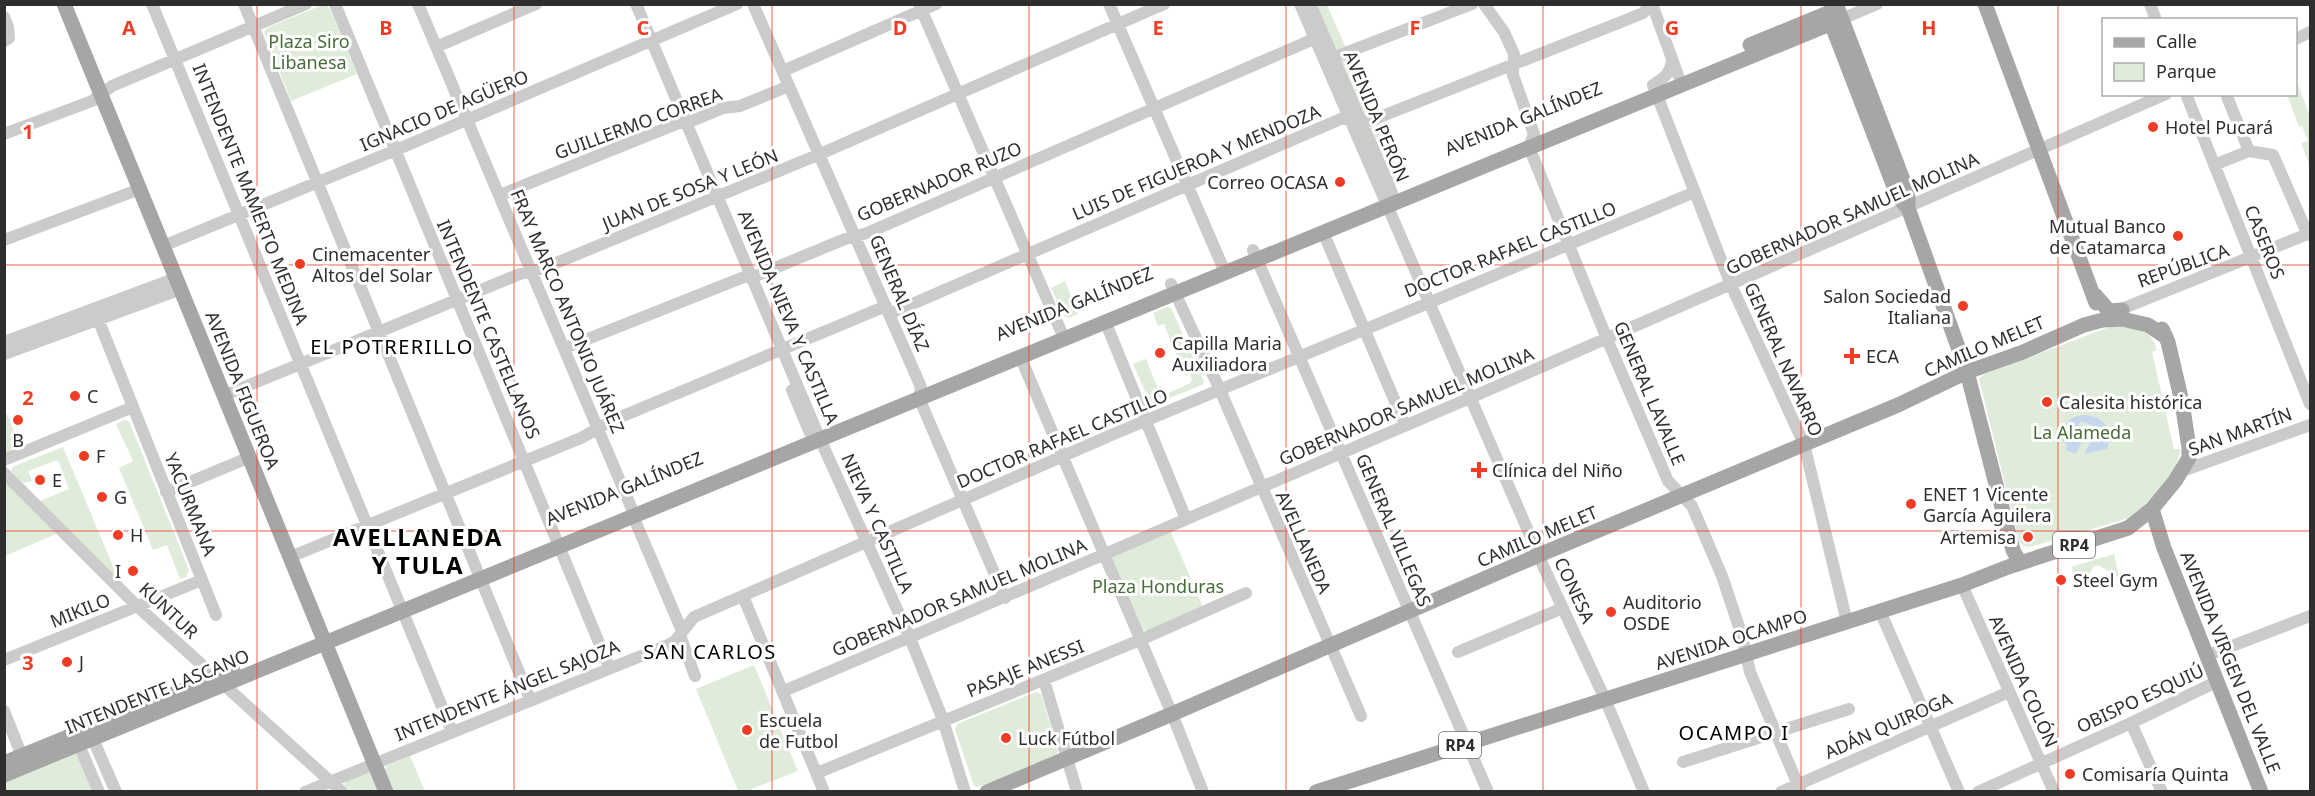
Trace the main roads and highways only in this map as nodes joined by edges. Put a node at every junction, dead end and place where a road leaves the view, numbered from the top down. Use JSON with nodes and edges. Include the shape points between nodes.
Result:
{"nodes":[{"id":1,"x":64,"y":4,"type":"edge"},
{"id":2,"x":1984,"y":4,"type":"edge"},
{"id":3,"x":1832,"y":13,"type":"edge"},
{"id":4,"x":1655,"y":90,"type":"junction"},
{"id":5,"x":1387,"y":198,"type":"junction"},
{"id":6,"x":1255,"y":254,"type":"junction"},
{"id":7,"x":1173,"y":288,"type":"junction"},
{"id":8,"x":2107,"y":316,"type":"junction"},
{"id":9,"x":1062,"y":334,"type":"junction"},
{"id":10,"x":1967,"y":372,"type":"junction"},
{"id":11,"x":920,"y":393,"type":"junction"},
{"id":12,"x":2152,"y":509,"type":"junction"},
{"id":13,"x":2128,"y":528,"type":"junction"},
{"id":14,"x":2164,"y":548,"type":"junction"},
{"id":15,"x":2020,"y":563,"type":"junction"},
{"id":16,"x":322,"y":639,"type":"junction"},
{"id":17,"x":84,"y":739,"type":"junction"},
{"id":18,"x":4,"y":764,"type":"edge"},
{"id":19,"x":4,"y":775,"type":"edge"},
{"id":20,"x":386,"y":792,"type":"edge"},
{"id":21,"x":987,"y":792,"type":"edge"},
{"id":22,"x":1316,"y":792,"type":"edge"},
{"id":23,"x":2261,"y":792,"type":"edge"}],
"edges":[{"from":1,"to":16,"type":"main road","name":"AVENIDA FIGUEROA"},
{"from":2,"to":8,"type":"main road","via":[[2095,295]]},
{"from":3,"to":4,"type":"main road","name":"AVENIDA GALÍNDEZ"},
{"from":3,"to":4,"type":"main road","name":"AVENIDA GALÍNDEZ","via":[[1675,68]]},
{"from":3,"to":10,"type":"main road","via":[[1908,193],[1908,208]]},
{"from":4,"to":5,"type":"main road","name":"AVENIDA GALÍNDEZ"},
{"from":5,"to":6,"type":"main road","name":"AVENIDA GALÍNDEZ"},
{"from":5,"to":6,"type":"main road","name":"AVENIDA GALÍNDEZ","via":[[1323,232]]},
{"from":6,"to":7,"type":"main road","name":"AVENIDA GALÍNDEZ"},
{"from":7,"to":9,"type":"main road","name":"AVENIDA GALÍNDEZ"},
{"from":7,"to":9,"type":"main road","name":"AVENIDA GALÍNDEZ","via":[[1105,321]]},
{"from":8,"to":10,"type":"main road","name":"CAMILO MELET"},
{"from":8,"to":12,"type":"main road","name":"AVENIDA OCAMPO","via":[[2150,318],[2162,328],[2183,403],[2189,458]]},
{"from":9,"to":11,"type":"main road","name":"AVENIDA GALÍNDEZ"},
{"from":9,"to":11,"type":"main road","name":"AVENIDA GALÍNDEZ","via":[[1020,356]]},
{"from":10,"to":15,"type":"main road","via":[[2013,550]]},
{"from":10,"to":21,"type":"main road","name":"CAMILO MELET","via":[[1898,405]]},
{"from":11,"to":16,"type":"main road","name":"AVENIDA GALÍNDEZ"},
{"from":12,"to":13,"type":"main road","name":"AVENIDA OCAMPO","number":"RP4"},
{"from":12,"to":14,"type":"main road","name":"AVENIDA VIRGEN DEL VALLE"},
{"from":13,"to":14,"type":"main road","name":"AVENIDA VIRGEN DEL VALLE","via":[[2149,532]]},
{"from":13,"to":15,"type":"main road","name":"AVENIDA OCAMPO","number":"RP4"},
{"from":14,"to":23,"type":"main road","name":"AVENIDA VIRGEN DEL VALLE"},
{"from":15,"to":22,"type":"main road","name":"AVENIDA OCAMPO","number":"RP4","via":[[1880,612]]},
{"from":16,"to":17,"type":"main road","name":"INTENDENTE LASCANO"},
{"from":16,"to":20,"type":"main road","name":"AVENIDA FIGUEROA"},
{"from":17,"to":18,"type":"main road","name":"INTENDENTE LASCANO"},
{"from":17,"to":19,"type":"main road","name":"INTENDENTE LASCANO"}]}
